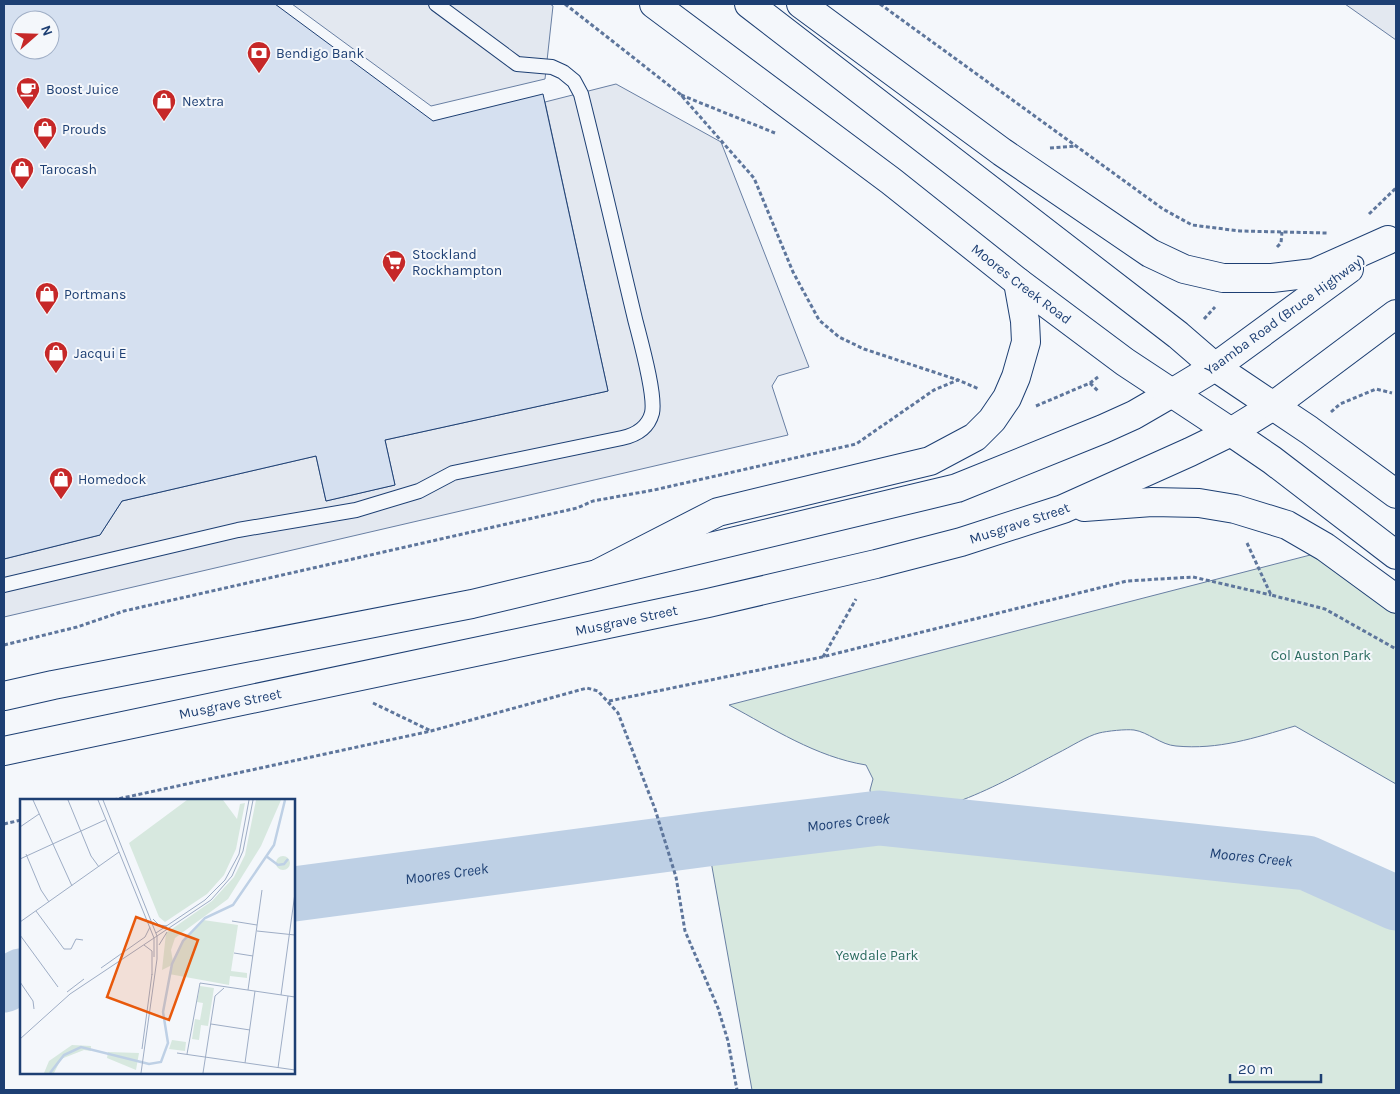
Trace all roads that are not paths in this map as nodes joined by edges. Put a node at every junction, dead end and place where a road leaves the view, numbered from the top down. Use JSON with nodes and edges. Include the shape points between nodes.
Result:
{"nodes":[{"id":1,"x":436,"y":4,"type":"edge"},
{"id":2,"x":637,"y":4,"type":"edge"},
{"id":3,"x":654,"y":4,"type":"edge"},
{"id":4,"x":748,"y":4,"type":"edge"},
{"id":5,"x":801,"y":4,"type":"edge"},
{"id":6,"x":684,"y":27,"type":"junction"},
{"id":7,"x":1392,"y":237,"type":"edge"},
{"id":8,"x":1018,"y":282,"type":"junction"},
{"id":9,"x":1396,"y":314,"type":"edge"},
{"id":10,"x":1216,"y":367,"type":"junction"},
{"id":11,"x":1172,"y":393,"type":"junction"},
{"id":12,"x":1274,"y":406,"type":"junction"},
{"id":13,"x":1231,"y":432,"type":"junction"},
{"id":14,"x":1396,"y":494,"type":"edge"},
{"id":15,"x":1063,"y":509,"type":"junction"},
{"id":16,"x":1396,"y":555,"type":"edge"},
{"id":17,"x":599,"y":573,"type":"junction"},
{"id":18,"x":4,"y":585,"type":"edge"},
{"id":19,"x":1396,"y":599,"type":"edge"},
{"id":20,"x":4,"y":696,"type":"edge"},
{"id":21,"x":4,"y":751,"type":"edge"}],
"edges":[{"from":1,"to":18,"type":"lane","via":[[517,64],[552,67],[563,72],[574,81],[581,94],[650,386],[652,413],[645,427],[636,435],[454,473],[419,491],[356,510],[238,530]]},
{"from":2,"to":6,"type":"lane"},
{"from":3,"to":6,"type":"main road","name":"Moores Creek Road"},
{"from":4,"to":10,"type":"main road"},
{"from":5,"to":7,"type":"main road","via":[[1002,152],[1150,254],[1184,269],[1223,278],[1272,278],[1314,273]]},
{"from":6,"to":8,"type":"main road","name":"Moores Creek Road","via":[[891,181]]},
{"from":7,"to":10,"type":"main road","name":"Yaamba Road (Bruce Highway)"},
{"from":8,"to":11,"type":"main road","name":"Moores Creek Road"},
{"from":8,"to":17,"type":"main road","via":[[1026,342],[1007,398],[975,437],[930,461],[718,512]]},
{"from":9,"to":12,"type":"main road"},
{"from":10,"to":11,"type":"main road","name":"Yaamba Road (Bruce Highway)"},
{"from":10,"to":12,"type":"main road"},
{"from":11,"to":13,"type":"main road","name":"Moores Creek Road"},
{"from":11,"to":17,"type":"main road","via":[[1103,429],[957,488]]},
{"from":12,"to":13,"type":"main road"},
{"from":12,"to":14,"type":"main road"},
{"from":13,"to":15,"type":"main road","name":"Musgrave Street"},
{"from":13,"to":16,"type":"main road","name":"Moores Creek Road"},
{"from":15,"to":19,"type":"main road","via":[[1152,502],[1199,503],[1234,509],[1287,525],[1325,547]]},
{"from":15,"to":21,"type":"main road","name":"Musgrave Street","via":[[960,542],[708,603]]},
{"from":17,"to":20,"type":"main road","via":[[472,604]]}]}
